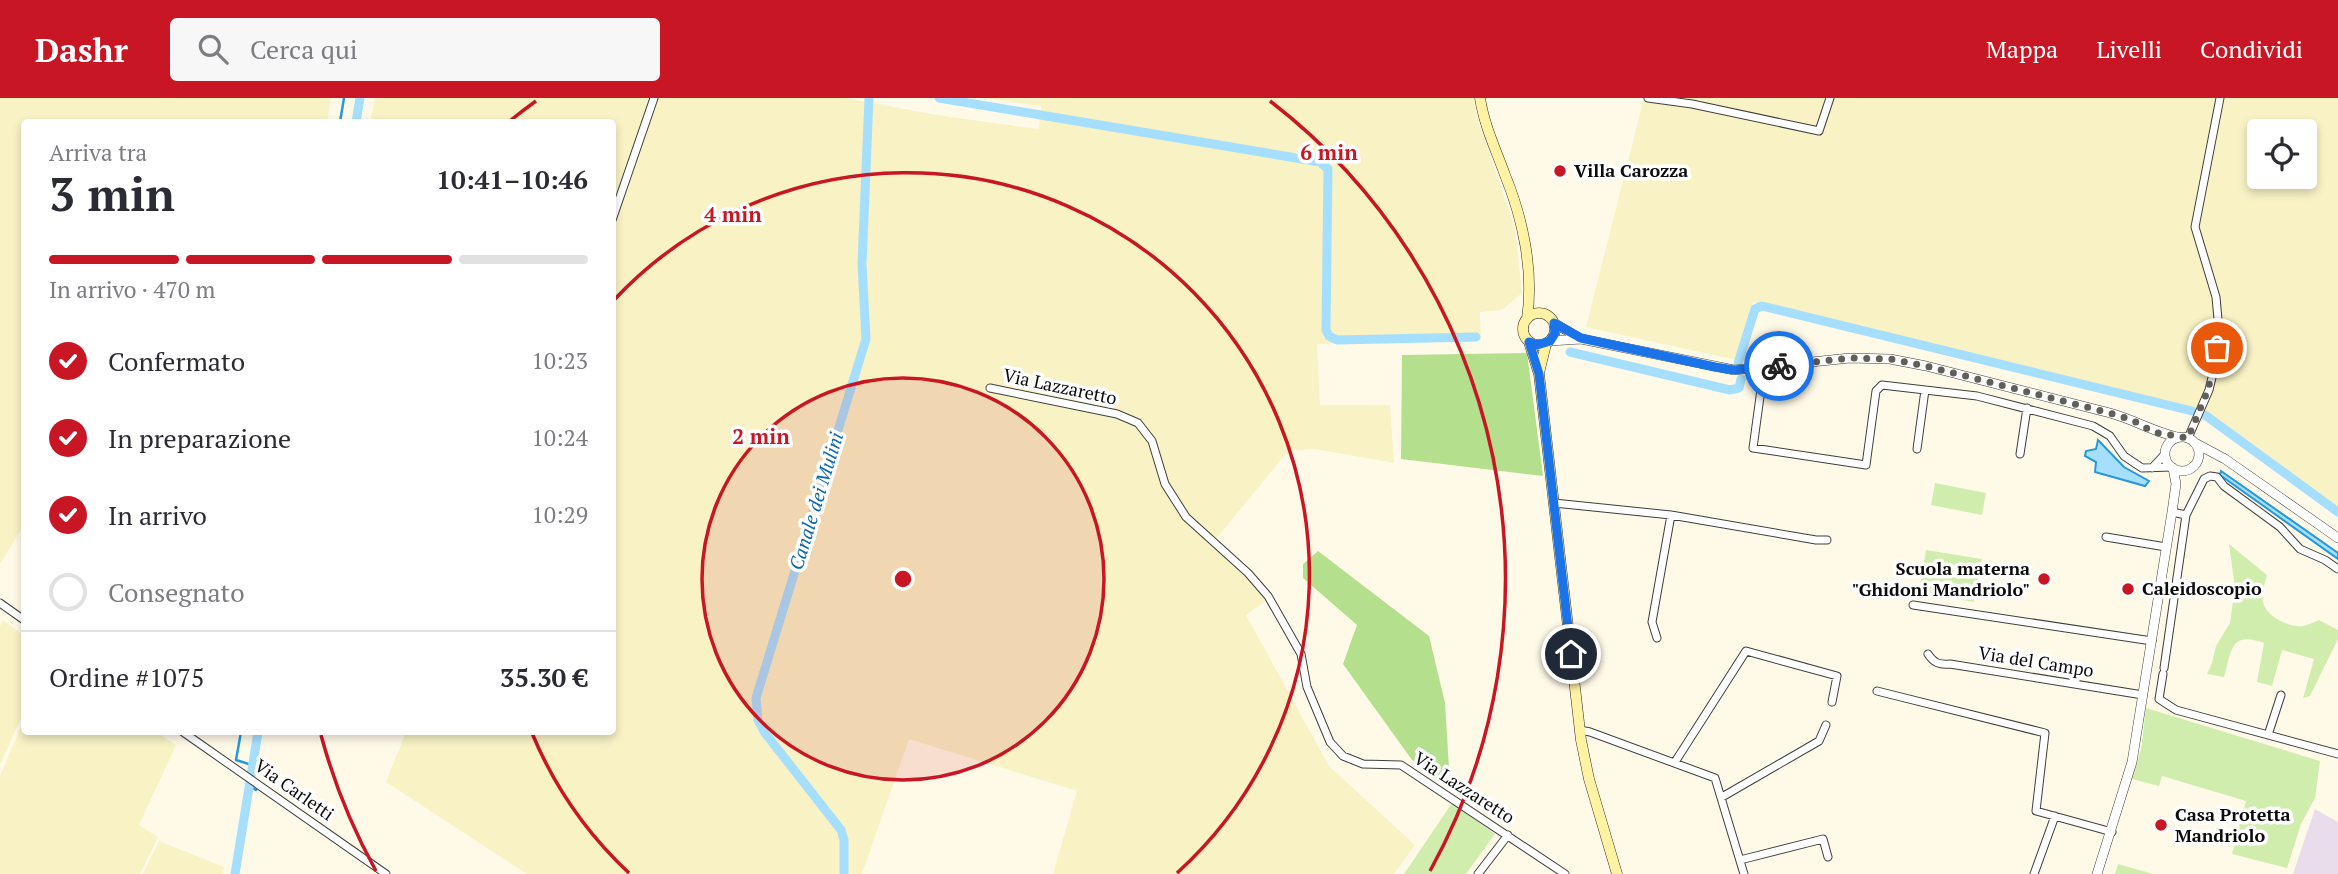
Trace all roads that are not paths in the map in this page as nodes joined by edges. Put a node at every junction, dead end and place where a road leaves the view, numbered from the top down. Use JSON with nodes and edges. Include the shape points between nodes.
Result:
{"nodes":[{"id":1,"x":654,"y":98,"type":"edge"},
{"id":2,"x":1480,"y":98,"type":"edge"},
{"id":3,"x":1648,"y":98,"type":"edge"},
{"id":4,"x":1830,"y":98,"type":"edge"},
{"id":5,"x":2220,"y":98,"type":"edge"},
{"id":6,"x":616,"y":208,"type":"edge"},
{"id":7,"x":1530,"y":289,"type":"junction"},
{"id":8,"x":1544,"y":314,"type":"junction"},
{"id":9,"x":1527,"y":318,"type":"junction"},
{"id":10,"x":1554,"y":323,"type":"junction"},
{"id":11,"x":1581,"y":338,"type":"junction"},
{"id":12,"x":1529,"y":342,"type":"junction"},
{"id":13,"x":1548,"y":343,"type":"junction"},
{"id":14,"x":1539,"y":374,"type":"junction"},
{"id":15,"x":1762,"y":382,"type":"dead end"},
{"id":16,"x":990,"y":388,"type":"dead end"},
{"id":17,"x":1924,"y":390,"type":"junction"},
{"id":18,"x":2027,"y":408,"type":"junction"},
{"id":19,"x":2153,"y":432,"type":"junction"},
{"id":20,"x":2187,"y":440,"type":"junction"},
{"id":21,"x":1917,"y":449,"type":"dead end"},
{"id":22,"x":2165,"y":452,"type":"junction"},
{"id":23,"x":2020,"y":454,"type":"dead end"},
{"id":24,"x":2217,"y":457,"type":"junction"},
{"id":25,"x":2198,"y":461,"type":"junction"},
{"id":26,"x":2152,"y":468,"type":"junction"},
{"id":27,"x":2172,"y":468,"type":"junction"},
{"id":28,"x":2186,"y":471,"type":"junction"},
{"id":29,"x":2176,"y":484,"type":"junction"},
{"id":30,"x":1554,"y":503,"type":"junction"},
{"id":31,"x":2172,"y":512,"type":"junction"},
{"id":32,"x":2186,"y":515,"type":"junction"},
{"id":33,"x":1671,"y":516,"type":"junction"},
{"id":34,"x":2106,"y":537,"type":"dead end"},
{"id":35,"x":2338,"y":538,"type":"edge"},
{"id":36,"x":1827,"y":540,"type":"dead end"},
{"id":37,"x":2166,"y":547,"type":"junction"},
{"id":38,"x":2338,"y":569,"type":"edge"},
{"id":39,"x":0,"y":603,"type":"edge"},
{"id":40,"x":1913,"y":605,"type":"dead end"},
{"id":41,"x":21,"y":619,"type":"edge"},
{"id":42,"x":1657,"y":638,"type":"dead end"},
{"id":43,"x":2151,"y":641,"type":"junction"},
{"id":44,"x":1928,"y":654,"type":"dead end"},
{"id":45,"x":2148,"y":666,"type":"junction"},
{"id":46,"x":2163,"y":671,"type":"junction"},
{"id":47,"x":1877,"y":691,"type":"dead end"},
{"id":48,"x":2143,"y":695,"type":"junction"},
{"id":49,"x":2281,"y":695,"type":"dead end"},
{"id":50,"x":1832,"y":702,"type":"dead end"},
{"id":51,"x":1826,"y":725,"type":"dead end"},
{"id":52,"x":1580,"y":730,"type":"junction"},
{"id":53,"x":187,"y":735,"type":"edge"},
{"id":54,"x":2268,"y":735,"type":"junction"},
{"id":55,"x":2338,"y":754,"type":"edge"},
{"id":56,"x":1675,"y":762,"type":"junction"},
{"id":57,"x":1722,"y":797,"type":"junction"},
{"id":58,"x":2055,"y":816,"type":"junction"},
{"id":59,"x":2112,"y":832,"type":"junction"},
{"id":60,"x":1508,"y":835,"type":"junction"},
{"id":61,"x":1828,"y":857,"type":"dead end"},
{"id":62,"x":1740,"y":860,"type":"junction"},
{"id":63,"x":386,"y":874,"type":"edge"},
{"id":64,"x":1478,"y":874,"type":"edge"},
{"id":65,"x":1565,"y":874,"type":"edge"},
{"id":66,"x":1617,"y":874,"type":"edge"},
{"id":67,"x":1744,"y":874,"type":"edge"},
{"id":68,"x":2034,"y":874,"type":"edge"},
{"id":69,"x":2097,"y":874,"type":"edge"}],
"edges":[{"from":1,"to":6,"type":"street"},
{"from":2,"to":7,"type":"main road","via":[[1518,214]]},
{"from":3,"to":4,"type":"street","via":[[1819,131]]},
{"from":5,"to":20,"type":"street","via":[[2194,228],[2216,297],[2219,331],[2208,390]]},
{"from":7,"to":8,"type":"main road"},
{"from":7,"to":9,"type":"main road"},
{"from":8,"to":9,"type":"main road"},
{"from":8,"to":10,"type":"main road"},
{"from":9,"to":12,"type":"main road","via":[[1523,328]]},
{"from":10,"to":11,"type":"street"},
{"from":10,"to":13,"type":"main road","via":[[1555,333]]},
{"from":11,"to":13,"type":"street"},
{"from":11,"to":19,"type":"street","via":[[1734,370],[1860,357],[1907,362],[2122,416]]},
{"from":12,"to":13,"type":"main road"},
{"from":12,"to":14,"type":"main road"},
{"from":13,"to":14,"type":"main road"},
{"from":14,"to":30,"type":"main road"},
{"from":15,"to":17,"type":"street","via":[[1753,448],[1866,465],[1876,391],[1882,385]]},
{"from":16,"to":60,"type":"street","name":"Via Lazzaretto","via":[[1117,414],[1138,423],[1152,441],[1165,484],[1186,517],[1248,573],[1281,617],[1301,654],[1307,687],[1330,742],[1343,756],[1363,764],[1401,765]]},
{"from":17,"to":18,"type":"street"},
{"from":17,"to":21,"type":"street"},
{"from":18,"to":23,"type":"street"},
{"from":18,"to":26,"type":"street","via":[[2093,426],[2110,436],[2124,456],[2142,468]]},
{"from":19,"to":20,"type":"street"},
{"from":19,"to":22,"type":"street"},
{"from":20,"to":22,"type":"street","via":[[2170,442]]},
{"from":20,"to":24,"type":"street"},
{"from":20,"to":25,"type":"street","via":[[2199,452]]},
{"from":22,"to":26,"type":"street"},
{"from":22,"to":27,"type":"street"},
{"from":24,"to":25,"type":"street"},
{"from":24,"to":35,"type":"street"},
{"from":25,"to":28,"type":"street"},
{"from":26,"to":27,"type":"street"},
{"from":27,"to":28,"type":"street"},
{"from":27,"to":29,"type":"street"},
{"from":28,"to":29,"type":"street"},
{"from":29,"to":31,"type":"street"},
{"from":30,"to":33,"type":"street"},
{"from":30,"to":52,"type":"main road"},
{"from":31,"to":32,"type":"street"},
{"from":31,"to":37,"type":"street"},
{"from":32,"to":38,"type":"street","via":[[2204,479],[2217,477],[2280,527],[2300,549]]},
{"from":32,"to":46,"type":"street"},
{"from":33,"to":36,"type":"street"},
{"from":33,"to":42,"type":"street","via":[[1652,622]]},
{"from":34,"to":37,"type":"street"},
{"from":37,"to":43,"type":"street"},
{"from":39,"to":41,"type":"street"},
{"from":40,"to":43,"type":"street"},
{"from":43,"to":45,"type":"street"},
{"from":44,"to":48,"type":"street","name":"Via del Campo","via":[[1941,665]]},
{"from":45,"to":46,"type":"street"},
{"from":45,"to":48,"type":"street"},
{"from":46,"to":54,"type":"street","via":[[2159,699],[2176,710]]},
{"from":47,"to":58,"type":"street","via":[[2045,733],[2036,811]]},
{"from":48,"to":59,"type":"street","via":[[2132,762]]},
{"from":49,"to":54,"type":"street"},
{"from":50,"to":56,"type":"street","via":[[1837,676],[1746,651]]},
{"from":51,"to":57,"type":"street","via":[[1819,741]]},
{"from":52,"to":56,"type":"street"},
{"from":52,"to":66,"type":"main road"},
{"from":53,"to":63,"type":"street","name":"Via Carletti"},
{"from":54,"to":55,"type":"street"},
{"from":56,"to":57,"type":"street","via":[[1715,778]]},
{"from":57,"to":62,"type":"street"},
{"from":58,"to":59,"type":"street"},
{"from":58,"to":68,"type":"street"},
{"from":59,"to":69,"type":"street"},
{"from":60,"to":64,"type":"street"},
{"from":60,"to":65,"type":"street","name":"Via Lazzaretto"},
{"from":61,"to":62,"type":"street","via":[[1823,839]]},
{"from":62,"to":67,"type":"street"}]}
